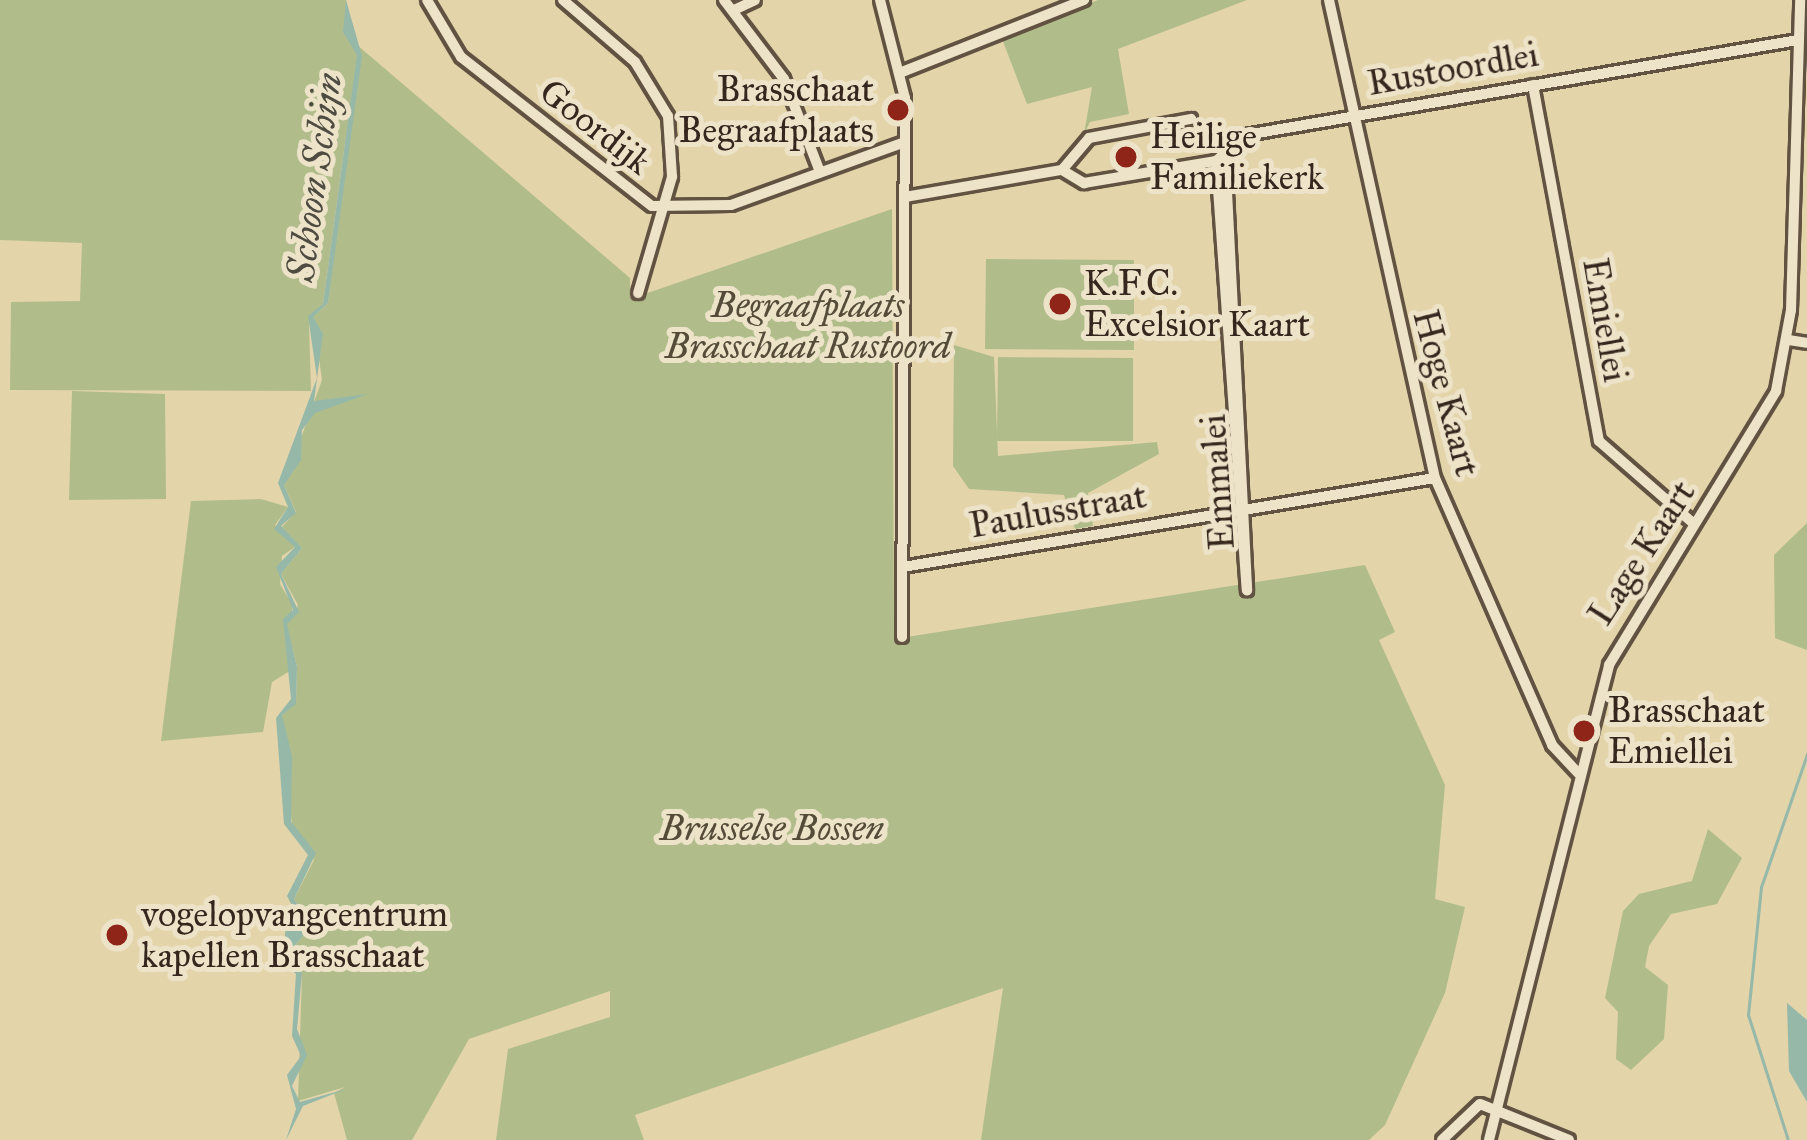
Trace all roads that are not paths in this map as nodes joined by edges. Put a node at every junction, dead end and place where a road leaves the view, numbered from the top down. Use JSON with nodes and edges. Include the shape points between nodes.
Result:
{"nodes":[{"id":1,"x":427,"y":0,"type":"edge"},
{"id":2,"x":563,"y":0,"type":"edge"},
{"id":3,"x":755,"y":0,"type":"edge"},
{"id":4,"x":880,"y":0,"type":"edge"},
{"id":5,"x":1084,"y":0,"type":"edge"},
{"id":6,"x":1329,"y":0,"type":"edge"},
{"id":7,"x":1800,"y":0,"type":"edge"},
{"id":8,"x":729,"y":5,"type":"edge"},
{"id":9,"x":1798,"y":40,"type":"junction"},
{"id":10,"x":902,"y":72,"type":"junction"},
{"id":11,"x":1533,"y":85,"type":"junction"},
{"id":12,"x":1350,"y":117,"type":"junction"},
{"id":13,"x":1191,"y":119,"type":"dead end"},
{"id":14,"x":905,"y":142,"type":"junction"},
{"id":15,"x":1802,"y":154,"type":"edge"},
{"id":16,"x":1221,"y":156,"type":"junction"},
{"id":17,"x":1062,"y":170,"type":"junction"},
{"id":18,"x":820,"y":172,"type":"junction"},
{"id":19,"x":905,"y":196,"type":"junction"},
{"id":20,"x":662,"y":208,"type":"junction"},
{"id":21,"x":638,"y":293,"type":"dead end"},
{"id":22,"x":1789,"y":340,"type":"junction"},
{"id":23,"x":1807,"y":344,"type":"edge"},
{"id":24,"x":1435,"y":478,"type":"junction"},
{"id":25,"x":1246,"y":510,"type":"junction"},
{"id":26,"x":1693,"y":523,"type":"junction"},
{"id":27,"x":903,"y":567,"type":"junction"},
{"id":28,"x":902,"y":637,"type":"dead end"},
{"id":29,"x":1578,"y":772,"type":"junction"},
{"id":30,"x":1498,"y":1104,"type":"junction"},
{"id":31,"x":1442,"y":1140,"type":"edge"},
{"id":32,"x":1489,"y":1140,"type":"edge"},
{"id":33,"x":1569,"y":1140,"type":"edge"}],
"edges":[{"from":1,"to":20,"type":"street","name":"Goordijk","via":[[461,57],[611,184]]},
{"from":2,"to":20,"type":"street","via":[[662,101],[674,161]]},
{"from":3,"to":8,"type":"street"},
{"from":4,"to":10,"type":"street"},
{"from":5,"to":10,"type":"street"},
{"from":6,"to":12,"type":"street","name":"Hoge Kaart"},
{"from":7,"to":9,"type":"street","name":"Lage Kaart"},
{"from":8,"to":18,"type":"street","via":[[784,79]]},
{"from":9,"to":11,"type":"street","name":"Rustoordlei"},
{"from":9,"to":15,"type":"street","name":"Lage Kaart"},
{"from":10,"to":14,"type":"street"},
{"from":11,"to":12,"type":"street","name":"Rustoordlei"},
{"from":11,"to":26,"type":"street","name":"Emiellei","via":[[1599,441]]},
{"from":12,"to":16,"type":"street","name":"Rustoordlei","via":[[1246,135]]},
{"from":12,"to":24,"type":"street","name":"Hoge Kaart"},
{"from":13,"to":17,"type":"street","name":"Rustoordlei","via":[[1089,138]]},
{"from":14,"to":18,"type":"street","name":"Goordijk"},
{"from":14,"to":19,"type":"street"},
{"from":15,"to":22,"type":"street","name":"Lage Kaart"},
{"from":16,"to":17,"type":"street","name":"Rustoordlei","via":[[1084,183]]},
{"from":16,"to":25,"type":"street","name":"Emmalei"},
{"from":17,"to":19,"type":"street","name":"Rustoordlei"},
{"from":18,"to":20,"type":"street","name":"Goordijk","via":[[716,208]]},
{"from":19,"to":27,"type":"street"},
{"from":20,"to":21,"type":"street"},
{"from":22,"to":23,"type":"street"},
{"from":22,"to":26,"type":"street","name":"Lage Kaart","via":[[1768,410]]},
{"from":24,"to":25,"type":"street","name":"Paulusstraat"},
{"from":24,"to":29,"type":"street","name":"Hoge Kaart","via":[[1552,745]]},
{"from":25,"to":25,"type":"street","name":"Emmalei","via":[[1247,590]]},
{"from":25,"to":27,"type":"street","name":"Paulusstraat"},
{"from":26,"to":29,"type":"street","name":"Lage Kaart","via":[[1630,619]]},
{"from":27,"to":28,"type":"street"},
{"from":29,"to":30,"type":"street","name":"Lage Kaart"},
{"from":30,"to":31,"type":"street","via":[[1475,1105]]},
{"from":30,"to":32,"type":"street","name":"Lage Kaart"},
{"from":30,"to":33,"type":"street"}]}
